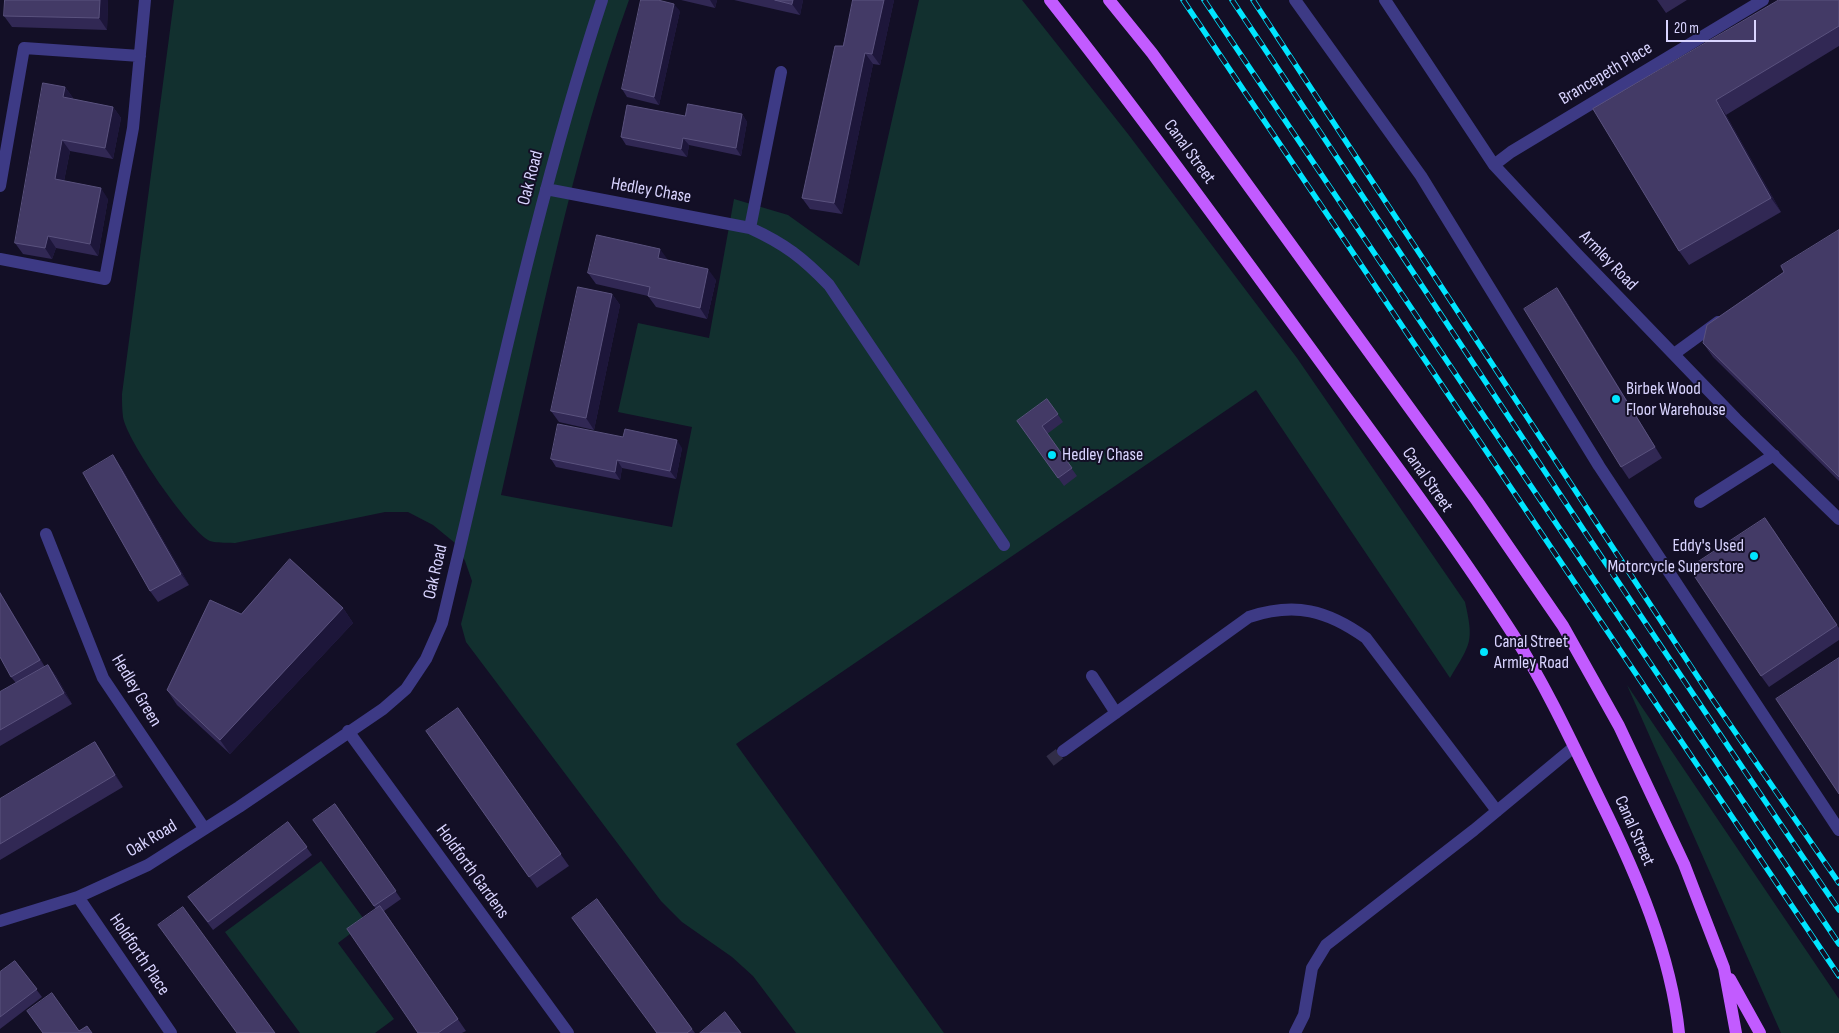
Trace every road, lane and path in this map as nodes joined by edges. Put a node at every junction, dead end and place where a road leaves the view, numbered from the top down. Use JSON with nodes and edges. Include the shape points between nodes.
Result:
{"nodes":[{"id":1,"x":145,"y":0,"type":"edge"},
{"id":2,"x":602,"y":0,"type":"edge"},
{"id":3,"x":1050,"y":0,"type":"edge"},
{"id":4,"x":1109,"y":0,"type":"edge"},
{"id":5,"x":1296,"y":0,"type":"edge"},
{"id":6,"x":1385,"y":0,"type":"edge"},
{"id":7,"x":1763,"y":0,"type":"edge"},
{"id":8,"x":140,"y":56,"type":"junction"},
{"id":9,"x":781,"y":72,"type":"dead end"},
{"id":10,"x":1494,"y":165,"type":"junction"},
{"id":11,"x":0,"y":186,"type":"edge"},
{"id":12,"x":546,"y":189,"type":"junction"},
{"id":13,"x":750,"y":228,"type":"junction"},
{"id":14,"x":0,"y":258,"type":"edge"},
{"id":15,"x":1729,"y":314,"type":"edge"},
{"id":16,"x":1674,"y":354,"type":"junction"},
{"id":17,"x":1774,"y":455,"type":"junction"},
{"id":18,"x":1700,"y":502,"type":"dead end"},
{"id":19,"x":1839,"y":519,"type":"edge"},
{"id":20,"x":46,"y":534,"type":"dead end"},
{"id":21,"x":1004,"y":545,"type":"dead end"},
{"id":22,"x":1092,"y":676,"type":"dead end"},
{"id":23,"x":1116,"y":713,"type":"junction"},
{"id":24,"x":348,"y":731,"type":"junction"},
{"id":25,"x":1574,"y":747,"type":"junction"},
{"id":26,"x":1063,"y":751,"type":"tunnel mouth"},
{"id":27,"x":1496,"y":811,"type":"junction"},
{"id":28,"x":204,"y":828,"type":"junction"},
{"id":29,"x":1839,"y":830,"type":"edge"},
{"id":30,"x":78,"y":897,"type":"junction"},
{"id":31,"x":0,"y":921,"type":"edge"},
{"id":32,"x":1724,"y":968,"type":"junction"},
{"id":33,"x":171,"y":1033,"type":"edge"},
{"id":34,"x":568,"y":1033,"type":"edge"},
{"id":35,"x":1294,"y":1033,"type":"edge"},
{"id":36,"x":1679,"y":1033,"type":"edge"},
{"id":37,"x":1736,"y":1033,"type":"edge"},
{"id":38,"x":1760,"y":1033,"type":"edge"}],
"edges":[{"from":1,"to":8,"type":"street"},
{"from":2,"to":12,"type":"street","name":"Oak Road","via":[[575,81]]},
{"from":3,"to":25,"type":"main road","name":"Canal Street","via":[[1121,90],[1360,416],[1516,640]]},
{"from":4,"to":32,"type":"main road","name":"Canal Street","via":[[1152,54],[1471,493],[1563,626],[1619,726],[1684,864]]},
{"from":5,"to":29,"type":"street","via":[[1421,176],[1599,466]]},
{"from":6,"to":10,"type":"street","name":"Armley Road"},
{"from":7,"to":10,"type":"street","name":"Brancepeth Place"},
{"from":8,"to":11,"type":"street","via":[[24,48]]},
{"from":8,"to":14,"type":"street","via":[[133,128],[104,279]]},
{"from":9,"to":13,"type":"street"},
{"from":10,"to":16,"type":"street","name":"Armley Road"},
{"from":12,"to":13,"type":"street","name":"Hedley Chase"},
{"from":12,"to":24,"type":"street","name":"Oak Road","via":[[442,623],[426,659],[406,689]]},
{"from":13,"to":21,"type":"street","name":"Hedley Chase","via":[[780,242],[807,262],[829,285]]},
{"from":15,"to":16,"type":"street"},
{"from":16,"to":17,"type":"street","name":"Armley Road"},
{"from":17,"to":18,"type":"street"},
{"from":17,"to":19,"type":"street","name":"Armley Road"},
{"from":20,"to":28,"type":"street","name":"Hedley Green","via":[[104,678]]},
{"from":22,"to":23,"type":"street"},
{"from":23,"to":26,"type":"street"},
{"from":23,"to":27,"type":"street","via":[[1248,617],[1269,610],[1316,612],[1342,621],[1366,638]]},
{"from":24,"to":28,"type":"street","name":"Oak Road"},
{"from":24,"to":34,"type":"street","name":"Holdforth Gardens"},
{"from":25,"to":27,"type":"street"},
{"from":25,"to":36,"type":"main road","name":"Canal Street","via":[[1630,862],[1656,930]]},
{"from":27,"to":35,"type":"street","via":[[1326,945],[1312,968],[1304,1015]]},
{"from":28,"to":30,"type":"street","name":"Oak Road","via":[[148,865]]},
{"from":30,"to":31,"type":"street","name":"Oak Road"},
{"from":30,"to":33,"type":"street","name":"Holdforth Place"},
{"from":32,"to":37,"type":"main road","name":"Canal Street"},
{"from":32,"to":38,"type":"main road"}]}
